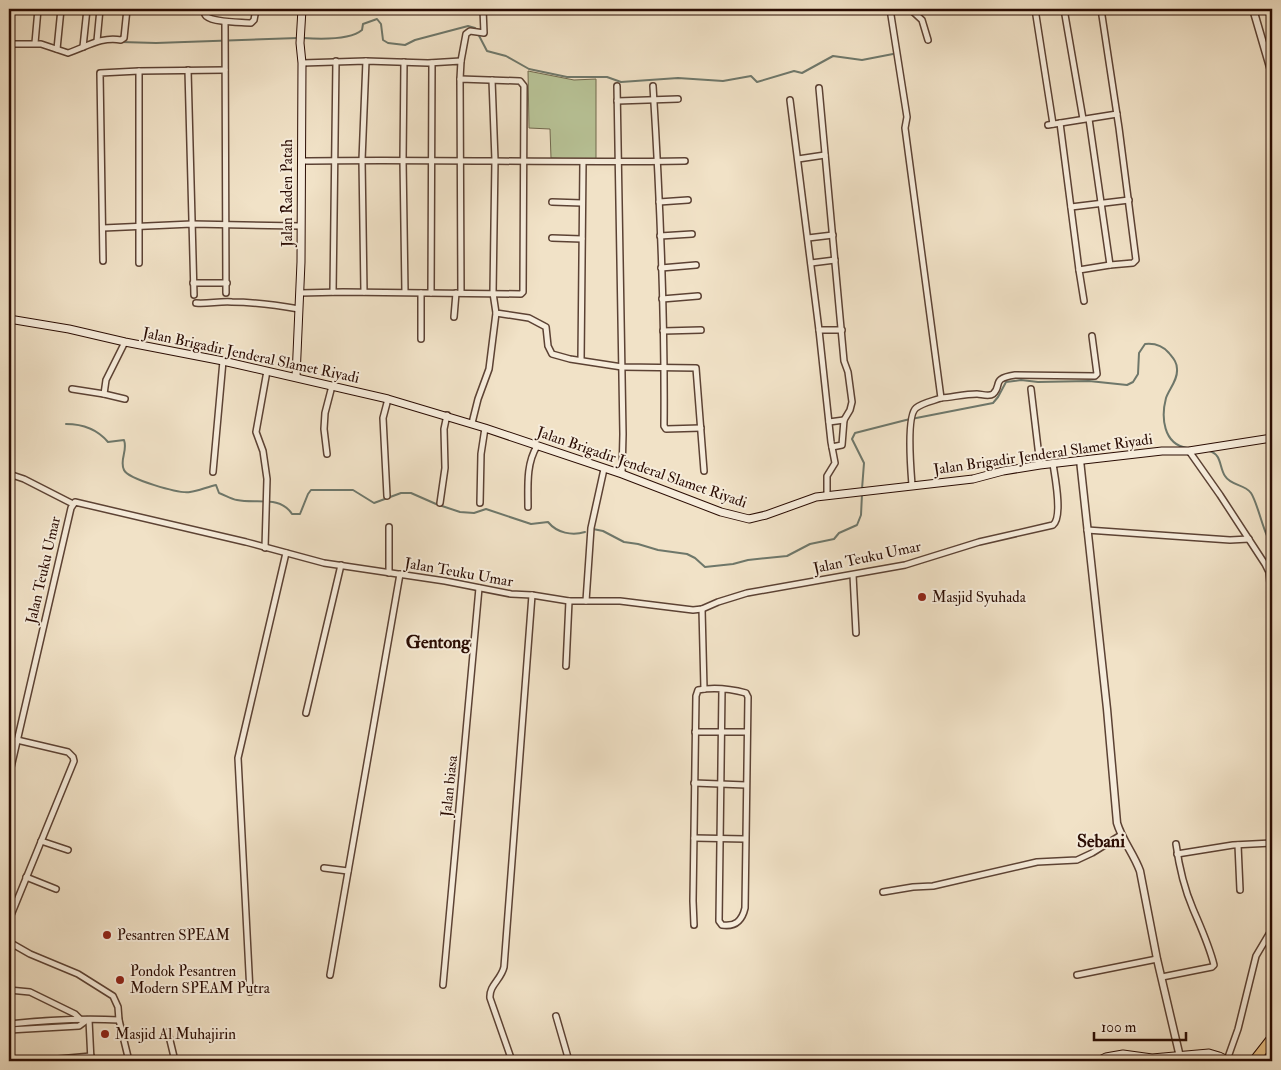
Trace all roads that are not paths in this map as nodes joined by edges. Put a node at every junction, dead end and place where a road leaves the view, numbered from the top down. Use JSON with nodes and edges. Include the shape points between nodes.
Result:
{"nodes":[{"id":1,"x":11,"y":9,"type":"edge"},
{"id":2,"x":38,"y":9,"type":"edge"},
{"id":3,"x":61,"y":9,"type":"edge"},
{"id":4,"x":87,"y":9,"type":"edge"},
{"id":5,"x":100,"y":9,"type":"edge"},
{"id":6,"x":127,"y":9,"type":"edge"},
{"id":7,"x":204,"y":9,"type":"edge"},
{"id":8,"x":256,"y":9,"type":"edge"},
{"id":9,"x":302,"y":9,"type":"edge"},
{"id":10,"x":335,"y":9,"type":"edge"},
{"id":11,"x":382,"y":9,"type":"edge"},
{"id":12,"x":401,"y":9,"type":"edge"},
{"id":13,"x":483,"y":9,"type":"edge"},
{"id":14,"x":890,"y":9,"type":"edge"},
{"id":15,"x":910,"y":9,"type":"edge"},
{"id":16,"x":1035,"y":9,"type":"edge"},
{"id":17,"x":1064,"y":9,"type":"edge"},
{"id":18,"x":1101,"y":9,"type":"edge"},
{"id":19,"x":1253,"y":9,"type":"edge"},
{"id":20,"x":225,"y":22,"type":"junction"},
{"id":21,"x":928,"y":40,"type":"dead end"},
{"id":22,"x":97,"y":41,"type":"junction"},
{"id":23,"x":35,"y":43,"type":"junction"},
{"id":24,"x":9,"y":44,"type":"edge"},
{"id":25,"x":83,"y":47,"type":"junction"},
{"id":26,"x":57,"y":49,"type":"junction"},
{"id":27,"x":1269,"y":51,"type":"edge"},
{"id":28,"x":336,"y":61,"type":"junction"},
{"id":29,"x":366,"y":61,"type":"junction"},
{"id":30,"x":461,"y":61,"type":"junction"},
{"id":31,"x":404,"y":62,"type":"junction"},
{"id":32,"x":302,"y":63,"type":"junction"},
{"id":33,"x":432,"y":63,"type":"junction"},
{"id":34,"x":188,"y":70,"type":"junction"},
{"id":35,"x":225,"y":70,"type":"junction"},
{"id":36,"x":139,"y":71,"type":"junction"},
{"id":37,"x":1272,"y":72,"type":"edge"},
{"id":38,"x":460,"y":80,"type":"junction"},
{"id":39,"x":492,"y":80,"type":"junction"},
{"id":40,"x":617,"y":86,"type":"dead end"},
{"id":41,"x":653,"y":86,"type":"dead end"},
{"id":42,"x":819,"y":88,"type":"dead end"},
{"id":43,"x":678,"y":98,"type":"dead end"},
{"id":44,"x":654,"y":100,"type":"junction"},
{"id":45,"x":790,"y":100,"type":"dead end"},
{"id":46,"x":617,"y":101,"type":"junction"},
{"id":47,"x":1118,"y":114,"type":"junction"},
{"id":48,"x":1086,"y":119,"type":"junction"},
{"id":49,"x":1060,"y":123,"type":"junction"},
{"id":50,"x":825,"y":155,"type":"junction"},
{"id":51,"x":798,"y":159,"type":"junction"},
{"id":52,"x":362,"y":160,"type":"junction"},
{"id":53,"x":403,"y":160,"type":"junction"},
{"id":54,"x":432,"y":160,"type":"junction"},
{"id":55,"x":460,"y":160,"type":"junction"},
{"id":56,"x":495,"y":160,"type":"junction"},
{"id":57,"x":523,"y":160,"type":"junction"},
{"id":58,"x":301,"y":161,"type":"junction"},
{"id":59,"x":334,"y":161,"type":"junction"},
{"id":60,"x":658,"y":161,"type":"junction"},
{"id":61,"x":686,"y":161,"type":"dead end"},
{"id":62,"x":583,"y":162,"type":"junction"},
{"id":63,"x":618,"y":162,"type":"junction"},
{"id":64,"x":688,"y":200,"type":"dead end"},
{"id":65,"x":1129,"y":200,"type":"junction"},
{"id":66,"x":552,"y":202,"type":"dead end"},
{"id":67,"x":659,"y":202,"type":"junction"},
{"id":68,"x":1101,"y":202,"type":"junction"},
{"id":69,"x":582,"y":203,"type":"junction"},
{"id":70,"x":1071,"y":207,"type":"junction"},
{"id":71,"x":192,"y":224,"type":"junction"},
{"id":72,"x":227,"y":225,"type":"junction"},
{"id":73,"x":140,"y":226,"type":"junction"},
{"id":74,"x":300,"y":226,"type":"junction"},
{"id":75,"x":103,"y":228,"type":"junction"},
{"id":76,"x":692,"y":234,"type":"dead end"},
{"id":77,"x":833,"y":235,"type":"junction"},
{"id":78,"x":660,"y":236,"type":"junction"},
{"id":79,"x":552,"y":238,"type":"dead end"},
{"id":80,"x":808,"y":238,"type":"junction"},
{"id":81,"x":582,"y":240,"type":"junction"},
{"id":82,"x":835,"y":260,"type":"junction"},
{"id":83,"x":103,"y":261,"type":"dead end"},
{"id":84,"x":811,"y":262,"type":"junction"},
{"id":85,"x":139,"y":263,"type":"dead end"},
{"id":86,"x":1110,"y":265,"type":"junction"},
{"id":87,"x":696,"y":266,"type":"dead end"},
{"id":88,"x":661,"y":268,"type":"junction"},
{"id":89,"x":1079,"y":270,"type":"junction"},
{"id":90,"x":193,"y":283,"type":"junction"},
{"id":91,"x":226,"y":283,"type":"junction"},
{"id":92,"x":226,"y":292,"type":"dead end"},
{"id":93,"x":333,"y":292,"type":"junction"},
{"id":94,"x":364,"y":292,"type":"junction"},
{"id":95,"x":406,"y":292,"type":"junction"},
{"id":96,"x":300,"y":293,"type":"junction"},
{"id":97,"x":421,"y":293,"type":"junction"},
{"id":98,"x":431,"y":293,"type":"junction"},
{"id":99,"x":458,"y":293,"type":"junction"},
{"id":100,"x":493,"y":293,"type":"junction"},
{"id":101,"x":194,"y":296,"type":"dead end"},
{"id":102,"x":698,"y":296,"type":"dead end"},
{"id":103,"x":662,"y":299,"type":"junction"},
{"id":104,"x":1084,"y":301,"type":"dead end"},
{"id":105,"x":196,"y":303,"type":"dead end"},
{"id":106,"x":299,"y":309,"type":"junction"},
{"id":107,"x":496,"y":313,"type":"junction"},
{"id":108,"x":454,"y":316,"type":"dead end"},
{"id":109,"x":9,"y":319,"type":"edge"},
{"id":110,"x":702,"y":330,"type":"dead end"},
{"id":111,"x":819,"y":330,"type":"junction"},
{"id":112,"x":842,"y":330,"type":"junction"},
{"id":113,"x":664,"y":331,"type":"junction"},
{"id":114,"x":1092,"y":336,"type":"dead end"},
{"id":115,"x":421,"y":339,"type":"dead end"},
{"id":116,"x":125,"y":342,"type":"junction"},
{"id":117,"x":580,"y":360,"type":"junction"},
{"id":118,"x":223,"y":361,"type":"junction"},
{"id":119,"x":665,"y":366,"type":"junction"},
{"id":120,"x":622,"y":367,"type":"junction"},
{"id":121,"x":267,"y":371,"type":"junction"},
{"id":122,"x":296,"y":377,"type":"junction"},
{"id":123,"x":332,"y":386,"type":"junction"},
{"id":124,"x":72,"y":390,"type":"dead end"},
{"id":125,"x":1031,"y":390,"type":"dead end"},
{"id":126,"x":104,"y":394,"type":"junction"},
{"id":127,"x":941,"y":398,"type":"junction"},
{"id":128,"x":388,"y":399,"type":"junction"},
{"id":129,"x":125,"y":400,"type":"dead end"},
{"id":130,"x":447,"y":415,"type":"junction"},
{"id":131,"x":844,"y":420,"type":"junction"},
{"id":132,"x":829,"y":422,"type":"junction"},
{"id":133,"x":472,"y":423,"type":"junction"},
{"id":134,"x":484,"y":428,"type":"junction"},
{"id":135,"x":701,"y":428,"type":"junction"},
{"id":136,"x":1272,"y":438,"type":"edge"},
{"id":137,"x":538,"y":446,"type":"junction"},
{"id":138,"x":832,"y":447,"type":"junction"},
{"id":139,"x":1189,"y":451,"type":"junction"},
{"id":140,"x":327,"y":454,"type":"dead end"},
{"id":141,"x":1080,"y":460,"type":"junction"},
{"id":142,"x":1053,"y":464,"type":"junction"},
{"id":143,"x":1040,"y":465,"type":"junction"},
{"id":144,"x":604,"y":469,"type":"junction"},
{"id":145,"x":704,"y":471,"type":"dead end"},
{"id":146,"x":213,"y":472,"type":"dead end"},
{"id":147,"x":9,"y":474,"type":"edge"},
{"id":148,"x":622,"y":474,"type":"junction"},
{"id":149,"x":912,"y":485,"type":"junction"},
{"id":150,"x":387,"y":496,"type":"dead end"},
{"id":151,"x":827,"y":496,"type":"junction"},
{"id":152,"x":440,"y":502,"type":"dead end"},
{"id":153,"x":480,"y":503,"type":"dead end"},
{"id":154,"x":73,"y":504,"type":"junction"},
{"id":155,"x":528,"y":507,"type":"dead end"},
{"id":156,"x":389,"y":527,"type":"dead end"},
{"id":157,"x":1087,"y":530,"type":"junction"},
{"id":158,"x":1249,"y":539,"type":"junction"},
{"id":159,"x":265,"y":548,"type":"junction"},
{"id":160,"x":286,"y":553,"type":"junction"},
{"id":161,"x":340,"y":565,"type":"junction"},
{"id":162,"x":389,"y":573,"type":"junction"},
{"id":163,"x":400,"y":574,"type":"junction"},
{"id":164,"x":854,"y":575,"type":"junction"},
{"id":165,"x":480,"y":588,"type":"junction"},
{"id":166,"x":532,"y":595,"type":"junction"},
{"id":167,"x":569,"y":600,"type":"junction"},
{"id":168,"x":586,"y":601,"type":"junction"},
{"id":169,"x":1272,"y":604,"type":"edge"},
{"id":170,"x":702,"y":609,"type":"junction"},
{"id":171,"x":856,"y":633,"type":"dead end"},
{"id":172,"x":566,"y":666,"type":"dead end"},
{"id":173,"x":704,"y":688,"type":"junction"},
{"id":174,"x":722,"y":689,"type":"junction"},
{"id":175,"x":306,"y":713,"type":"dead end"},
{"id":176,"x":695,"y":732,"type":"junction"},
{"id":177,"x":722,"y":732,"type":"junction"},
{"id":178,"x":747,"y":732,"type":"junction"},
{"id":179,"x":18,"y":740,"type":"junction"},
{"id":180,"x":9,"y":776,"type":"edge"},
{"id":181,"x":694,"y":783,"type":"junction"},
{"id":182,"x":721,"y":784,"type":"junction"},
{"id":183,"x":746,"y":785,"type":"junction"},
{"id":184,"x":1120,"y":835,"type":"junction"},
{"id":185,"x":694,"y":838,"type":"junction"},
{"id":186,"x":720,"y":838,"type":"junction"},
{"id":187,"x":745,"y":839,"type":"junction"},
{"id":188,"x":42,"y":841,"type":"junction"},
{"id":189,"x":1272,"y":843,"type":"edge"},
{"id":190,"x":1176,"y":844,"type":"dead end"},
{"id":191,"x":1238,"y":845,"type":"junction"},
{"id":192,"x":68,"y":850,"type":"dead end"},
{"id":193,"x":1177,"y":854,"type":"junction"},
{"id":194,"x":324,"y":868,"type":"dead end"},
{"id":195,"x":348,"y":871,"type":"junction"},
{"id":196,"x":26,"y":877,"type":"junction"},
{"id":197,"x":56,"y":889,"type":"dead end"},
{"id":198,"x":1240,"y":890,"type":"dead end"},
{"id":199,"x":883,"y":892,"type":"dead end"},
{"id":200,"x":9,"y":920,"type":"edge"},
{"id":201,"x":694,"y":925,"type":"dead end"},
{"id":202,"x":1272,"y":929,"type":"edge"},
{"id":203,"x":9,"y":942,"type":"edge"},
{"id":204,"x":1157,"y":959,"type":"junction"},
{"id":205,"x":330,"y":975,"type":"dead end"},
{"id":206,"x":1077,"y":975,"type":"dead end"},
{"id":207,"x":1162,"y":977,"type":"junction"},
{"id":208,"x":443,"y":985,"type":"dead end"},
{"id":209,"x":9,"y":990,"type":"edge"},
{"id":210,"x":250,"y":992,"type":"dead end"},
{"id":211,"x":556,"y":1016,"type":"dead end"},
{"id":212,"x":88,"y":1020,"type":"junction"},
{"id":213,"x":119,"y":1020,"type":"junction"},
{"id":214,"x":81,"y":1022,"type":"junction"},
{"id":215,"x":9,"y":1024,"type":"edge"},
{"id":216,"x":9,"y":1030,"type":"edge"},
{"id":217,"x":168,"y":1032,"type":"dead end"},
{"id":218,"x":1272,"y":1038,"type":"edge"},
{"id":219,"x":1180,"y":1056,"type":"junction"},
{"id":220,"x":91,"y":1059,"type":"edge"},
{"id":221,"x":57,"y":1060,"type":"edge"},
{"id":222,"x":36,"y":1061,"type":"edge"},
{"id":223,"x":129,"y":1061,"type":"edge"},
{"id":224,"x":175,"y":1061,"type":"edge"},
{"id":225,"x":512,"y":1061,"type":"edge"},
{"id":226,"x":569,"y":1061,"type":"edge"},
{"id":227,"x":1098,"y":1061,"type":"edge"},
{"id":228,"x":1228,"y":1061,"type":"edge"},
{"id":229,"x":1254,"y":1061,"type":"edge"}],
"edges":[{"from":1,"to":24,"type":"street"},
{"from":2,"to":23,"type":"street"},
{"from":3,"to":26,"type":"street"},
{"from":4,"to":25,"type":"street"},
{"from":5,"to":22,"type":"street"},
{"from":6,"to":22,"type":"street","via":[[124,39]]},
{"from":7,"to":20,"type":"street","via":[[208,18]]},
{"from":8,"to":20,"type":"street","via":[[251,23]]},
{"from":9,"to":32,"type":"main road","name":"Jalan Raden Patah"},
{"from":10,"to":11,"type":"street"},
{"from":11,"to":12,"type":"street"},
{"from":13,"to":30,"type":"street","via":[[483,34],[470,31],[466,34]]},
{"from":14,"to":127,"type":"street","via":[[903,85],[907,117],[905,128]]},
{"from":15,"to":21,"type":"street","via":[[922,20]]},
{"from":16,"to":49,"type":"street","via":[[1051,124]]},
{"from":17,"to":48,"type":"street"},
{"from":18,"to":47,"type":"street"},
{"from":19,"to":27,"type":"street"},
{"from":20,"to":35,"type":"street"},
{"from":22,"to":25,"type":"street"},
{"from":23,"to":24,"type":"street"},
{"from":23,"to":26,"type":"street"},
{"from":25,"to":26,"type":"street","via":[[68,53]]},
{"from":27,"to":37,"type":"street"},
{"from":28,"to":29,"type":"street"},
{"from":28,"to":32,"type":"street"},
{"from":28,"to":59,"type":"street"},
{"from":29,"to":31,"type":"street"},
{"from":29,"to":52,"type":"street"},
{"from":30,"to":33,"type":"street"},
{"from":30,"to":38,"type":"street"},
{"from":31,"to":33,"type":"street"},
{"from":31,"to":53,"type":"street"},
{"from":32,"to":58,"type":"main road","name":"Jalan Raden Patah"},
{"from":33,"to":54,"type":"street"},
{"from":34,"to":35,"type":"street"},
{"from":34,"to":36,"type":"street"},
{"from":34,"to":71,"type":"street"},
{"from":35,"to":72,"type":"street"},
{"from":36,"to":73,"type":"street"},
{"from":36,"to":75,"type":"street","via":[[102,72],[99,75]]},
{"from":38,"to":39,"type":"street"},
{"from":38,"to":55,"type":"street"},
{"from":39,"to":56,"type":"street"},
{"from":39,"to":57,"type":"street","via":[[520,81],[523,84]]},
{"from":40,"to":46,"type":"street"},
{"from":41,"to":44,"type":"street"},
{"from":42,"to":50,"type":"street"},
{"from":43,"to":44,"type":"street"},
{"from":44,"to":46,"type":"street"},
{"from":44,"to":60,"type":"street"},
{"from":45,"to":51,"type":"street"},
{"from":46,"to":63,"type":"street"},
{"from":47,"to":48,"type":"street"},
{"from":47,"to":65,"type":"street"},
{"from":48,"to":49,"type":"street"},
{"from":48,"to":68,"type":"street"},
{"from":49,"to":70,"type":"street"},
{"from":50,"to":51,"type":"street"},
{"from":50,"to":77,"type":"street"},
{"from":51,"to":80,"type":"street"},
{"from":52,"to":53,"type":"street"},
{"from":52,"to":59,"type":"street"},
{"from":52,"to":94,"type":"street"},
{"from":53,"to":54,"type":"street"},
{"from":53,"to":95,"type":"street"},
{"from":54,"to":55,"type":"street"},
{"from":54,"to":98,"type":"street"},
{"from":55,"to":56,"type":"street"},
{"from":55,"to":99,"type":"street"},
{"from":56,"to":57,"type":"street"},
{"from":56,"to":100,"type":"street"},
{"from":57,"to":62,"type":"street"},
{"from":57,"to":100,"type":"street","via":[[524,290],[521,294]]},
{"from":58,"to":59,"type":"street"},
{"from":58,"to":74,"type":"main road","name":"Jalan Raden Patah"},
{"from":59,"to":93,"type":"street"},
{"from":60,"to":61,"type":"street"},
{"from":60,"to":63,"type":"street"},
{"from":60,"to":67,"type":"street"},
{"from":62,"to":63,"type":"street"},
{"from":62,"to":69,"type":"street"},
{"from":63,"to":120,"type":"street"},
{"from":64,"to":67,"type":"street"},
{"from":65,"to":68,"type":"street"},
{"from":65,"to":86,"type":"street","via":[[1135,261]]},
{"from":66,"to":69,"type":"street"},
{"from":67,"to":78,"type":"street"},
{"from":68,"to":70,"type":"street"},
{"from":68,"to":86,"type":"street"},
{"from":69,"to":81,"type":"street"},
{"from":70,"to":89,"type":"street"},
{"from":71,"to":72,"type":"street"},
{"from":71,"to":73,"type":"street"},
{"from":71,"to":90,"type":"street"},
{"from":72,"to":74,"type":"street"},
{"from":72,"to":91,"type":"street"},
{"from":73,"to":75,"type":"street"},
{"from":73,"to":85,"type":"street"},
{"from":74,"to":96,"type":"main road","name":"Jalan Raden Patah"},
{"from":75,"to":83,"type":"street"},
{"from":76,"to":78,"type":"street"},
{"from":77,"to":80,"type":"street"},
{"from":77,"to":82,"type":"street"},
{"from":78,"to":88,"type":"street"},
{"from":79,"to":81,"type":"street"},
{"from":80,"to":84,"type":"street"},
{"from":81,"to":117,"type":"street"},
{"from":82,"to":84,"type":"street"},
{"from":82,"to":112,"type":"street"},
{"from":84,"to":111,"type":"street"},
{"from":86,"to":89,"type":"street"},
{"from":87,"to":88,"type":"street"},
{"from":88,"to":103,"type":"street"},
{"from":89,"to":104,"type":"street"},
{"from":90,"to":91,"type":"street"},
{"from":90,"to":101,"type":"street"},
{"from":91,"to":92,"type":"street"},
{"from":93,"to":94,"type":"street"},
{"from":93,"to":96,"type":"street"},
{"from":94,"to":95,"type":"street"},
{"from":95,"to":97,"type":"street"},
{"from":96,"to":106,"type":"main road","name":"Jalan Raden Patah"},
{"from":97,"to":98,"type":"street"},
{"from":97,"to":115,"type":"street"},
{"from":98,"to":99,"type":"street"},
{"from":99,"to":100,"type":"street"},
{"from":99,"to":108,"type":"street"},
{"from":100,"to":107,"type":"street"},
{"from":102,"to":103,"type":"street"},
{"from":103,"to":113,"type":"street"},
{"from":105,"to":106,"type":"street","via":[[248,302]]},
{"from":106,"to":122,"type":"main road","name":"Jalan Raden Patah"},
{"from":107,"to":117,"type":"street","via":[[529,318],[544,326],[548,330],[552,354]]},
{"from":107,"to":133,"type":"street","via":[[490,369]]},
{"from":109,"to":116,"type":"main road","name":"Jalan Brigadir Jenderal Slamet Riyadi"},
{"from":110,"to":113,"type":"street"},
{"from":111,"to":112,"type":"street"},
{"from":111,"to":132,"type":"street"},
{"from":112,"to":131,"type":"street","via":[[852,402]]},
{"from":113,"to":119,"type":"street"},
{"from":114,"to":127,"type":"street","via":[[1096,376],[1015,375],[999,381],[990,395]]},
{"from":116,"to":118,"type":"main road","name":"Jalan Brigadir Jenderal Slamet Riyadi"},
{"from":116,"to":126,"type":"street","via":[[106,380]]},
{"from":117,"to":120,"type":"street"},
{"from":118,"to":121,"type":"main road","name":"Jalan Brigadir Jenderal Slamet Riyadi"},
{"from":118,"to":146,"type":"street"},
{"from":119,"to":120,"type":"street"},
{"from":119,"to":135,"type":"street","via":[[696,368]]},
{"from":119,"to":135,"type":"street","via":[[665,428]]},
{"from":120,"to":148,"type":"street"},
{"from":121,"to":122,"type":"main road","name":"Jalan Brigadir Jenderal Slamet Riyadi"},
{"from":121,"to":159,"type":"street","via":[[256,432],[266,468]]},
{"from":122,"to":123,"type":"main road","name":"Jalan Brigadir Jenderal Slamet Riyadi"},
{"from":123,"to":128,"type":"main road","name":"Jalan Brigadir Jenderal Slamet Riyadi"},
{"from":123,"to":140,"type":"street","via":[[325,413]]},
{"from":124,"to":126,"type":"street"},
{"from":125,"to":143,"type":"street"},
{"from":126,"to":129,"type":"street"},
{"from":127,"to":149,"type":"street","via":[[918,407],[912,414]]},
{"from":128,"to":130,"type":"main road","name":"Jalan Brigadir Jenderal Slamet Riyadi"},
{"from":128,"to":150,"type":"street","via":[[383,418]]},
{"from":130,"to":133,"type":"main road","name":"Jalan Brigadir Jenderal Slamet Riyadi"},
{"from":130,"to":152,"type":"street"},
{"from":131,"to":132,"type":"street"},
{"from":131,"to":138,"type":"street","via":[[842,445]]},
{"from":132,"to":138,"type":"street"},
{"from":133,"to":134,"type":"main road","name":"Jalan Brigadir Jenderal Slamet Riyadi"},
{"from":134,"to":137,"type":"main road","name":"Jalan Brigadir Jenderal Slamet Riyadi"},
{"from":134,"to":153,"type":"street"},
{"from":135,"to":145,"type":"street"},
{"from":136,"to":139,"type":"main road","name":"Jalan Brigadir Jenderal Slamet Riyadi"},
{"from":137,"to":144,"type":"main road","name":"Jalan Brigadir Jenderal Slamet Riyadi"},
{"from":137,"to":155,"type":"street","via":[[532,455],[528,474]]},
{"from":138,"to":151,"type":"street","via":[[835,463],[827,476]]},
{"from":139,"to":141,"type":"main road","name":"Jalan Brigadir Jenderal Slamet Riyadi"},
{"from":139,"to":158,"type":"street"},
{"from":141,"to":142,"type":"main road","name":"Jalan Brigadir Jenderal Slamet Riyadi"},
{"from":141,"to":157,"type":"street"},
{"from":142,"to":143,"type":"main road","name":"Jalan Brigadir Jenderal Slamet Riyadi"},
{"from":142,"to":164,"type":"street","name":"Jalan Teuku Umar","via":[[1057,494],[1055,524],[971,544],[905,565]]},
{"from":143,"to":149,"type":"main road","name":"Jalan Brigadir Jenderal Slamet Riyadi","via":[[973,479]]},
{"from":144,"to":148,"type":"main road","name":"Jalan Brigadir Jenderal Slamet Riyadi"},
{"from":144,"to":168,"type":"street","via":[[591,528]]},
{"from":147,"to":154,"type":"street"},
{"from":148,"to":151,"type":"main road","name":"Jalan Brigadir Jenderal Slamet Riyadi","via":[[721,512],[749,518]]},
{"from":149,"to":151,"type":"main road","name":"Jalan Brigadir Jenderal Slamet Riyadi"},
{"from":154,"to":159,"type":"street","name":"Jalan Teuku Umar","via":[[77,502]]},
{"from":154,"to":179,"type":"street","name":"Jalan Teuku Umar","via":[[40,634]]},
{"from":156,"to":162,"type":"street"},
{"from":157,"to":158,"type":"street"},
{"from":157,"to":184,"type":"street"},
{"from":158,"to":169,"type":"street","via":[[1269,572]]},
{"from":159,"to":160,"type":"street","name":"Jalan Teuku Umar"},
{"from":160,"to":161,"type":"street","name":"Jalan Teuku Umar"},
{"from":160,"to":210,"type":"street","via":[[238,758]]},
{"from":161,"to":162,"type":"street","name":"Jalan Teuku Umar"},
{"from":161,"to":175,"type":"street"},
{"from":162,"to":163,"type":"street","name":"Jalan Teuku Umar"},
{"from":163,"to":165,"type":"street","name":"Jalan Teuku Umar"},
{"from":163,"to":195,"type":"street"},
{"from":164,"to":170,"type":"street","name":"Jalan Teuku Umar","via":[[747,593]]},
{"from":164,"to":171,"type":"street"},
{"from":165,"to":166,"type":"street","name":"Jalan Teuku Umar"},
{"from":165,"to":208,"type":"street","name":"Jalan biasa"},
{"from":166,"to":167,"type":"street","name":"Jalan Teuku Umar"},
{"from":166,"to":225,"type":"street","via":[[504,967],[490,992]]},
{"from":167,"to":168,"type":"street","name":"Jalan Teuku Umar"},
{"from":167,"to":172,"type":"street"},
{"from":168,"to":170,"type":"street","name":"Jalan Teuku Umar","via":[[620,600],[686,610]]},
{"from":170,"to":173,"type":"street"},
{"from":173,"to":174,"type":"street"},
{"from":173,"to":176,"type":"street","via":[[698,690],[696,696]]},
{"from":174,"to":177,"type":"street"},
{"from":174,"to":178,"type":"street","via":[[746,693]]},
{"from":176,"to":177,"type":"street"},
{"from":176,"to":181,"type":"street"},
{"from":177,"to":178,"type":"street"},
{"from":177,"to":182,"type":"street"},
{"from":178,"to":183,"type":"street"},
{"from":179,"to":180,"type":"street","name":"Jalan Teuku Umar"},
{"from":179,"to":188,"type":"street","via":[[68,752],[74,761]]},
{"from":181,"to":182,"type":"street"},
{"from":181,"to":185,"type":"street"},
{"from":182,"to":183,"type":"street"},
{"from":182,"to":186,"type":"street"},
{"from":183,"to":187,"type":"street"},
{"from":184,"to":199,"type":"street","via":[[1077,860],[1037,862],[933,886]]},
{"from":184,"to":204,"type":"street","via":[[1140,871]]},
{"from":185,"to":186,"type":"street"},
{"from":185,"to":201,"type":"street"},
{"from":186,"to":187,"type":"street"},
{"from":186,"to":187,"type":"street","via":[[718,916],[722,924],[728,925],[741,919],[745,908]]},
{"from":188,"to":192,"type":"street"},
{"from":188,"to":196,"type":"street"},
{"from":189,"to":191,"type":"street"},
{"from":190,"to":193,"type":"street"},
{"from":191,"to":193,"type":"street"},
{"from":191,"to":198,"type":"street"},
{"from":193,"to":207,"type":"street","via":[[1183,880],[1214,964]]},
{"from":194,"to":195,"type":"street"},
{"from":195,"to":205,"type":"street"},
{"from":196,"to":197,"type":"street"},
{"from":196,"to":200,"type":"street"},
{"from":202,"to":228,"type":"street","via":[[1256,956]]},
{"from":203,"to":213,"type":"street","via":[[78,974],[113,996]]},
{"from":204,"to":206,"type":"street"},
{"from":204,"to":207,"type":"street"},
{"from":207,"to":219,"type":"street"},
{"from":209,"to":214,"type":"street","via":[[30,992],[78,1016]]},
{"from":211,"to":226,"type":"street"},
{"from":212,"to":213,"type":"street"},
{"from":212,"to":214,"type":"street"},
{"from":212,"to":220,"type":"street"},
{"from":213,"to":223,"type":"street"},
{"from":214,"to":215,"type":"street","via":[[70,1018]]},
{"from":214,"to":216,"type":"street"},
{"from":217,"to":224,"type":"street"},
{"from":218,"to":229,"type":"highway"},
{"from":219,"to":227,"type":"main road","via":[[1152,1058],[1122,1054],[1106,1056]]},
{"from":219,"to":228,"type":"main road","via":[[1209,1053]]},
{"from":220,"to":221,"type":"street"},
{"from":221,"to":222,"type":"street"}]}
